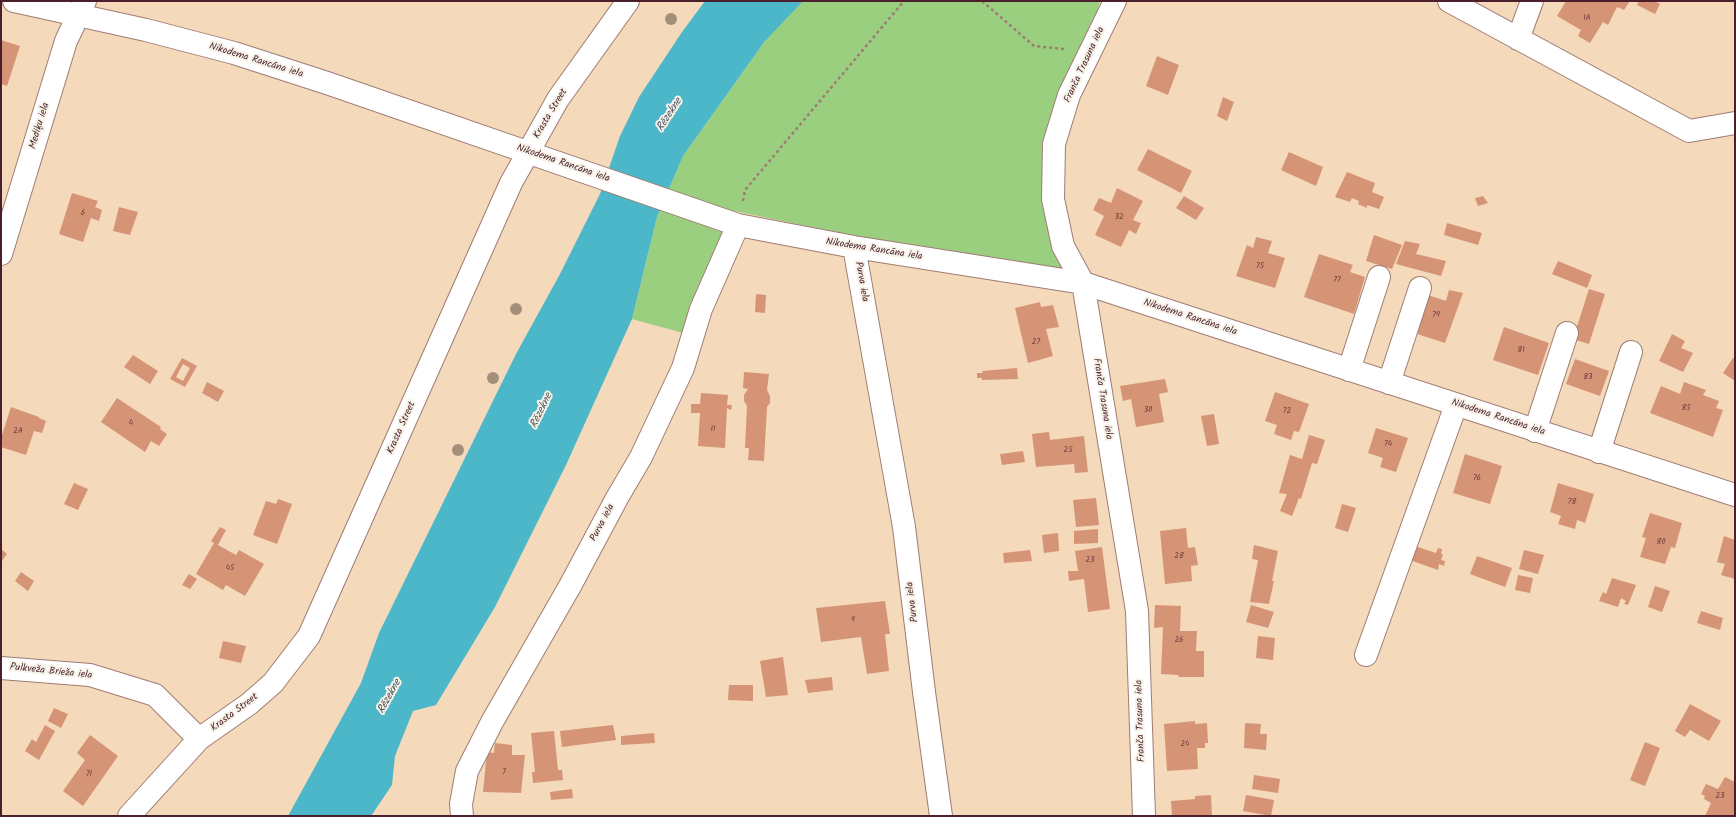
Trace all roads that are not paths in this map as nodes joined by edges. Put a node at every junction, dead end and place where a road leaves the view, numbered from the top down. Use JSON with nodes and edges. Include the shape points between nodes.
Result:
{"nodes":[{"id":1,"x":14,"y":1,"type":"edge"},
{"id":2,"x":628,"y":1,"type":"edge"},
{"id":3,"x":1116,"y":1,"type":"edge"},
{"id":4,"x":1449,"y":1,"type":"edge"},
{"id":5,"x":1532,"y":1,"type":"edge"},
{"id":6,"x":81,"y":8,"type":"edge"},
{"id":7,"x":1518,"y":39,"type":"junction"},
{"id":8,"x":1735,"y":123,"type":"edge"},
{"id":9,"x":528,"y":152,"type":"junction"},
{"id":10,"x":738,"y":225,"type":"junction"},
{"id":11,"x":854,"y":247,"type":"junction"},
{"id":12,"x":1,"y":254,"type":"edge"},
{"id":13,"x":1379,"y":277,"type":"dead end"},
{"id":14,"x":1083,"y":283,"type":"junction"},
{"id":15,"x":1420,"y":288,"type":"dead end"},
{"id":16,"x":1567,"y":333,"type":"dead end"},
{"id":17,"x":1631,"y":352,"type":"dead end"},
{"id":18,"x":1349,"y":370,"type":"junction"},
{"id":19,"x":1389,"y":383,"type":"junction"},
{"id":20,"x":1456,"y":405,"type":"junction"},
{"id":21,"x":1535,"y":431,"type":"junction"},
{"id":22,"x":1599,"y":452,"type":"junction"},
{"id":23,"x":1735,"y":495,"type":"edge"},
{"id":24,"x":1366,"y":655,"type":"dead end"},
{"id":25,"x":1,"y":668,"type":"edge"},
{"id":26,"x":199,"y":739,"type":"junction"},
{"id":27,"x":129,"y":816,"type":"edge"},
{"id":28,"x":462,"y":816,"type":"edge"},
{"id":29,"x":941,"y":816,"type":"edge"},
{"id":30,"x":1144,"y":816,"type":"edge"}],
"edges":[{"from":1,"to":6,"type":"street","name":"Nikodema Rancāna iela"},
{"from":2,"to":9,"type":"street","name":"Krasta Street","via":[[558,99]]},
{"from":3,"to":14,"type":"street","name":"Franča Trasuna iela","via":[[1069,95],[1054,144],[1053,199],[1063,246]]},
{"from":4,"to":7,"type":"street"},
{"from":5,"to":7,"type":"street"},
{"from":6,"to":9,"type":"street","name":"Nikodema Rancāna iela","via":[[146,30],[234,53]]},
{"from":6,"to":12,"type":"street","name":"Mediķu iela","via":[[66,41]]},
{"from":7,"to":8,"type":"street","via":[[1689,132]]},
{"from":9,"to":10,"type":"street","name":"Nikodema Rancāna iela"},
{"from":9,"to":26,"type":"street","name":"Krasta Street","via":[[511,183],[309,636],[273,683],[249,704]]},
{"from":10,"to":11,"type":"street","name":"Nikodema Rancāna iela"},
{"from":10,"to":28,"type":"street","name":"Purva iela","via":[[701,309],[683,368],[641,457],[467,771],[461,804]]},
{"from":11,"to":14,"type":"street","name":"Nikodema Rancāna iela"},
{"from":11,"to":29,"type":"street","name":"Purva iela","via":[[904,527]]},
{"from":13,"to":18,"type":"street"},
{"from":14,"to":18,"type":"street","name":"Nikodema Rancāna iela"},
{"from":14,"to":30,"type":"street","name":"Franča Trasuna iela","via":[[1137,611]]},
{"from":15,"to":19,"type":"street"},
{"from":16,"to":21,"type":"street"},
{"from":17,"to":22,"type":"street"},
{"from":18,"to":19,"type":"street","name":"Nikodema Rancāna iela"},
{"from":19,"to":20,"type":"street","name":"Nikodema Rancāna iela"},
{"from":20,"to":21,"type":"street","name":"Nikodema Rancāna iela"},
{"from":20,"to":24,"type":"street"},
{"from":21,"to":22,"type":"street","name":"Nikodema Rancāna iela"},
{"from":22,"to":23,"type":"street","name":"Nikodema Rancāna iela"},
{"from":25,"to":26,"type":"street","name":"Pulkveža Brieža iela","via":[[90,675],[155,695]]},
{"from":26,"to":27,"type":"street","name":"Krasta Street"}]}
